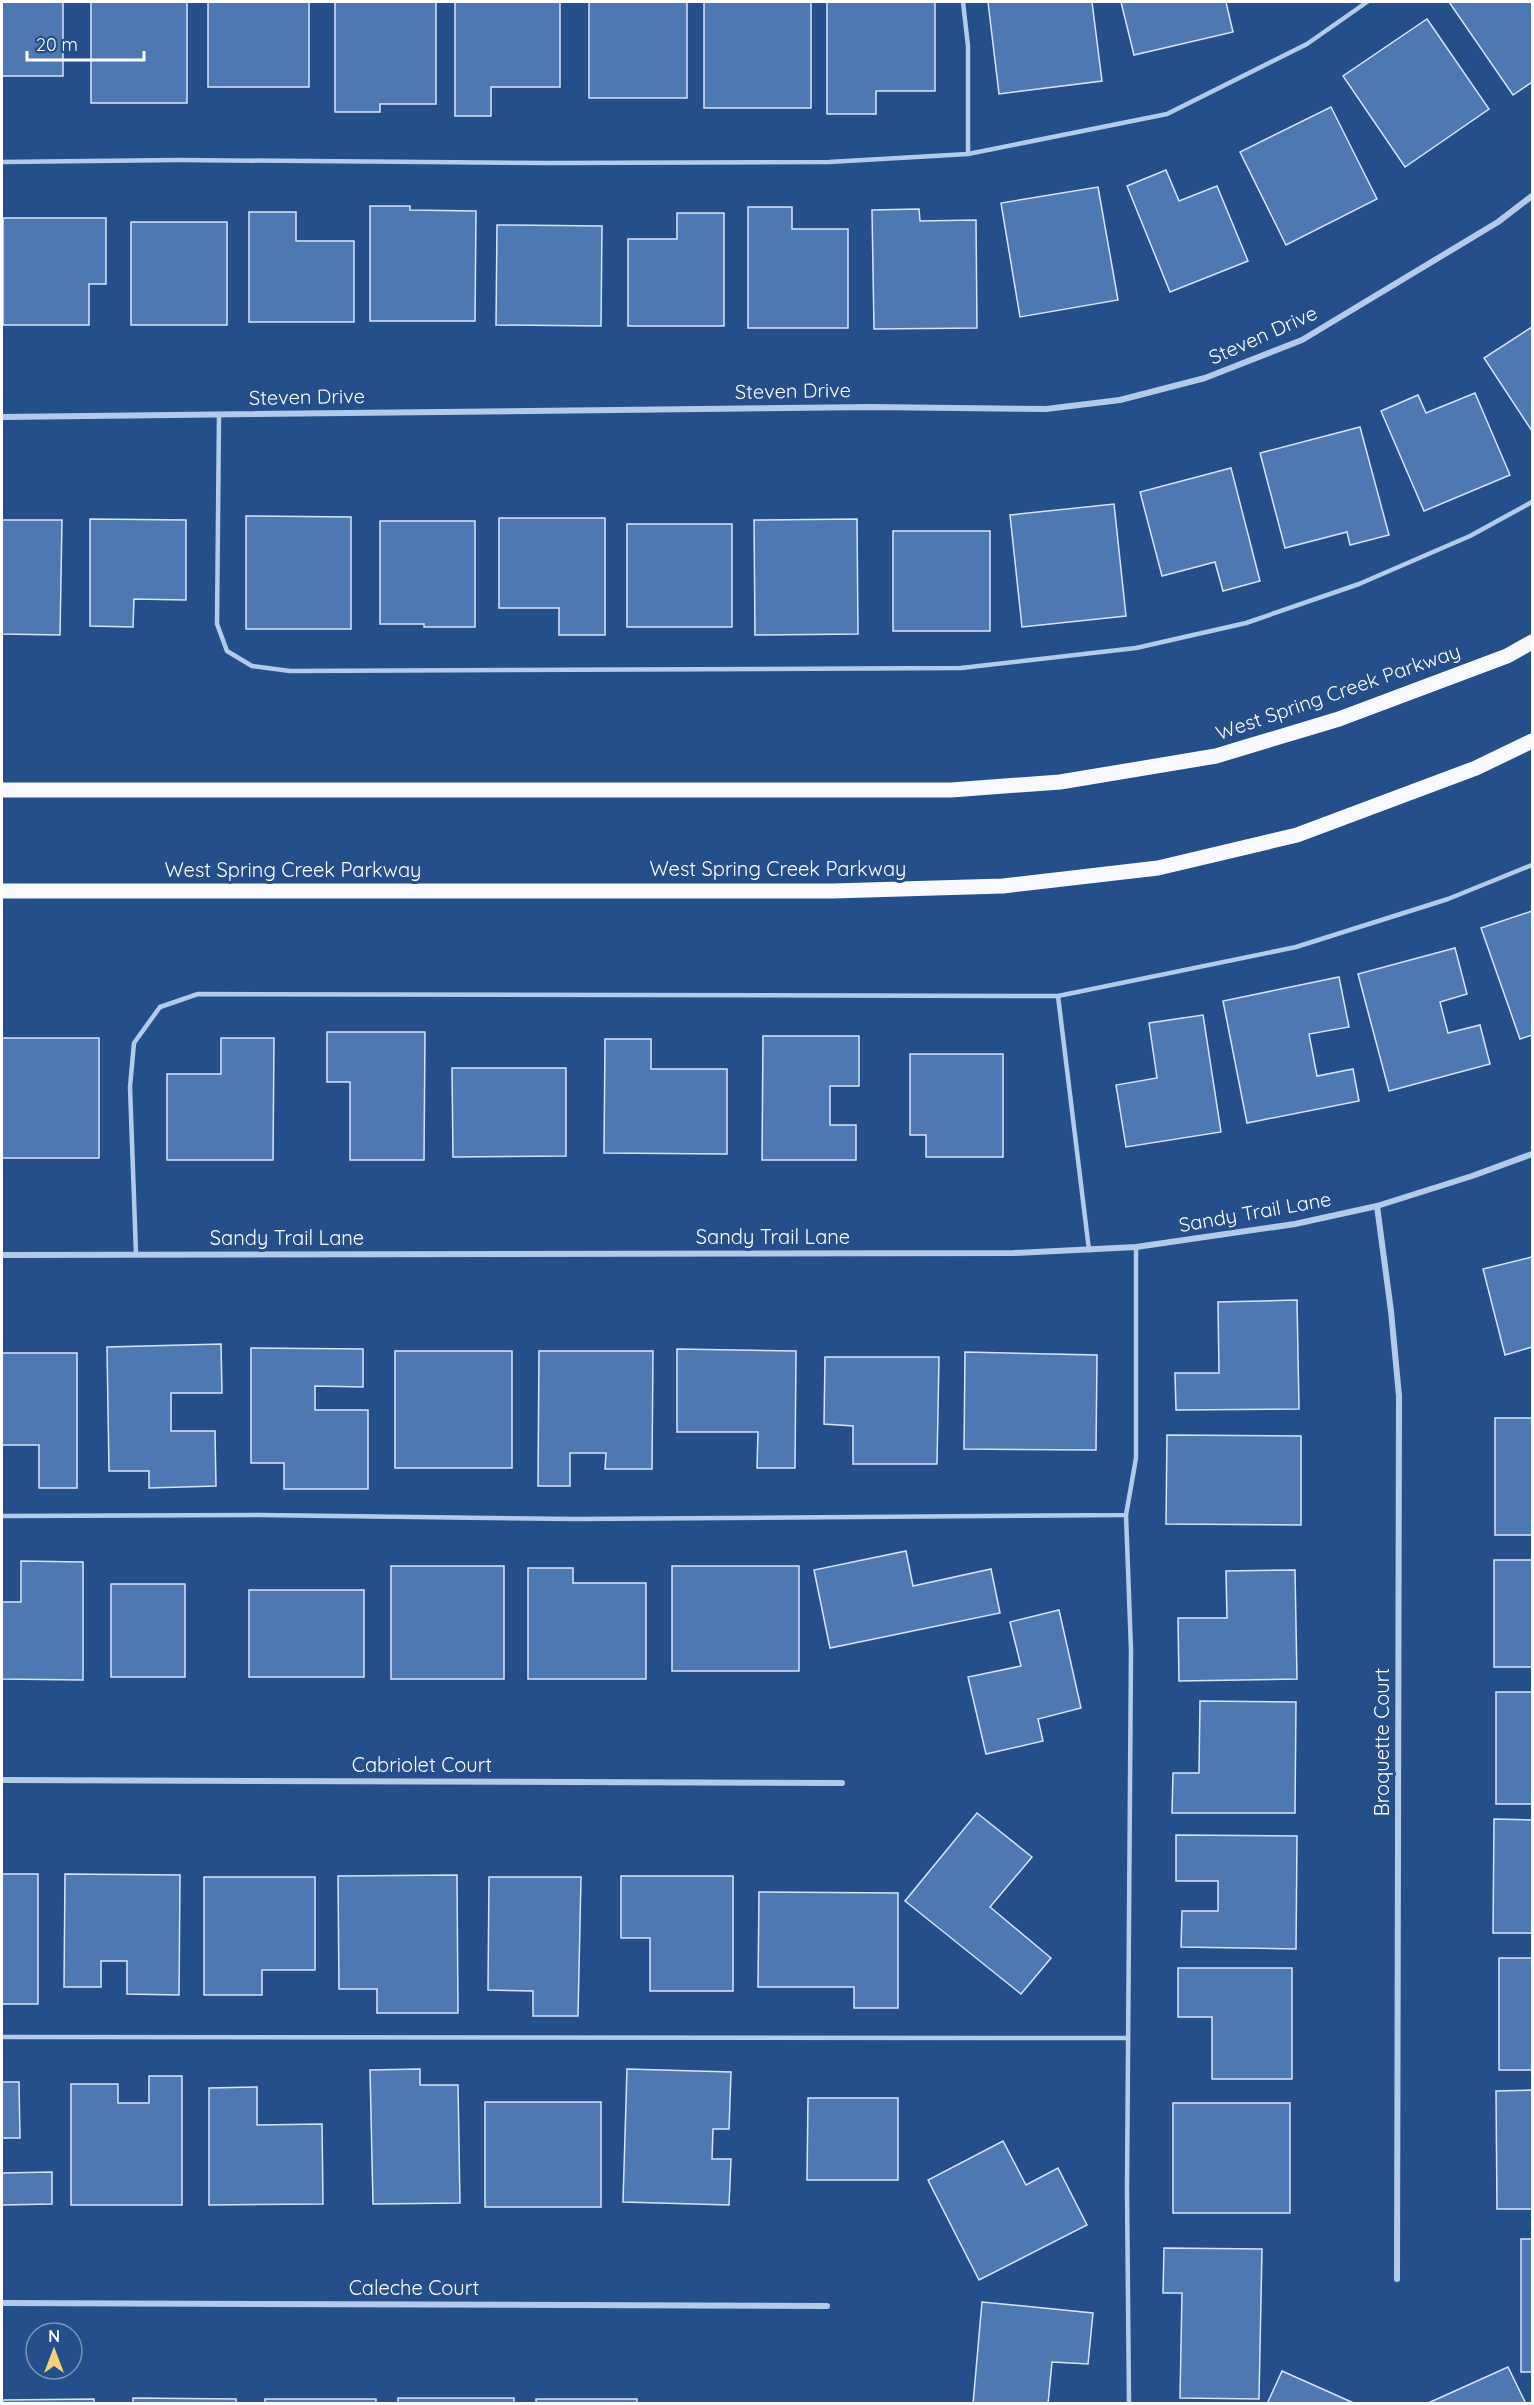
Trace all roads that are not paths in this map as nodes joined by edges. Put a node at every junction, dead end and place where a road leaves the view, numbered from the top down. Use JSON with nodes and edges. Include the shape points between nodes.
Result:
{"nodes":[{"id":1,"x":963,"y":2,"type":"edge"},
{"id":2,"x":1367,"y":2,"type":"edge"},
{"id":3,"x":969,"y":154,"type":"junction"},
{"id":4,"x":2,"y":162,"type":"edge"},
{"id":5,"x":1533,"y":196,"type":"edge"},
{"id":6,"x":219,"y":414,"type":"junction"},
{"id":7,"x":2,"y":417,"type":"edge"},
{"id":8,"x":1533,"y":502,"type":"edge"},
{"id":9,"x":1533,"y":642,"type":"edge"},
{"id":10,"x":1533,"y":741,"type":"edge"},
{"id":11,"x":2,"y":790,"type":"edge"},
{"id":12,"x":1533,"y":865,"type":"edge"},
{"id":13,"x":2,"y":891,"type":"edge"},
{"id":14,"x":1058,"y":996,"type":"junction"},
{"id":15,"x":1533,"y":1154,"type":"edge"},
{"id":16,"x":1377,"y":1206,"type":"junction"},
{"id":17,"x":1136,"y":1247,"type":"junction"},
{"id":18,"x":1089,"y":1250,"type":"junction"},
{"id":19,"x":135,"y":1254,"type":"junction"},
{"id":20,"x":2,"y":1255,"type":"edge"},
{"id":21,"x":1126,"y":1515,"type":"junction"},
{"id":22,"x":2,"y":1516,"type":"edge"},
{"id":23,"x":2,"y":1780,"type":"edge"},
{"id":24,"x":842,"y":1783,"type":"dead end"},
{"id":25,"x":2,"y":2037,"type":"edge"},
{"id":26,"x":1128,"y":2038,"type":"junction"},
{"id":27,"x":1397,"y":2279,"type":"dead end"},
{"id":28,"x":2,"y":2303,"type":"edge"},
{"id":29,"x":826,"y":2306,"type":"dead end"},
{"id":30,"x":1129,"y":2403,"type":"edge"}],
"edges":[{"from":1,"to":3,"type":"lane","via":[[968,46]]},
{"from":2,"to":3,"type":"lane","via":[[1307,44],[1167,114]]},
{"from":3,"to":4,"type":"lane","via":[[829,162]]},
{"from":5,"to":6,"type":"street","name":"Steven Drive","via":[[1497,222],[1302,340],[1205,378],[1120,400],[1046,409],[871,407]]},
{"from":6,"to":7,"type":"street","name":"Steven Drive"},
{"from":6,"to":8,"type":"lane","via":[[217,624],[227,651],[252,666],[291,671],[961,668],[1136,648],[1246,623],[1359,584],[1470,537]]},
{"from":9,"to":11,"type":"main road","name":"West Spring Creek Parkway","via":[[1507,656],[1350,714],[1216,756],[1060,782],[951,790]]},
{"from":10,"to":13,"type":"main road","name":"West Spring Creek Parkway","via":[[1476,768],[1297,835],[1158,868],[1003,886],[832,891]]},
{"from":12,"to":14,"type":"lane","via":[[1448,899],[1296,947]]},
{"from":14,"to":18,"type":"lane"},
{"from":14,"to":19,"type":"lane","via":[[198,994],[160,1006],[134,1043],[130,1087]]},
{"from":15,"to":16,"type":"street","name":"Sandy Trail Lane"},
{"from":16,"to":17,"type":"street","name":"Sandy Trail Lane","via":[[1295,1224]]},
{"from":16,"to":27,"type":"street","name":"Broquette Court","via":[[1399,1396]]},
{"from":17,"to":18,"type":"street","name":"Sandy Trail Lane"},
{"from":17,"to":21,"type":"lane","via":[[1136,1458]]},
{"from":18,"to":19,"type":"street","name":"Sandy Trail Lane"},
{"from":19,"to":20,"type":"street","name":"Sandy Trail Lane"},
{"from":21,"to":22,"type":"lane","via":[[575,1519]]},
{"from":21,"to":26,"type":"lane","via":[[1131,1650]]},
{"from":23,"to":24,"type":"street","name":"Cabriolet Court"},
{"from":25,"to":26,"type":"lane"},
{"from":26,"to":30,"type":"lane"},
{"from":28,"to":29,"type":"street","name":"Caleche Court"}]}
